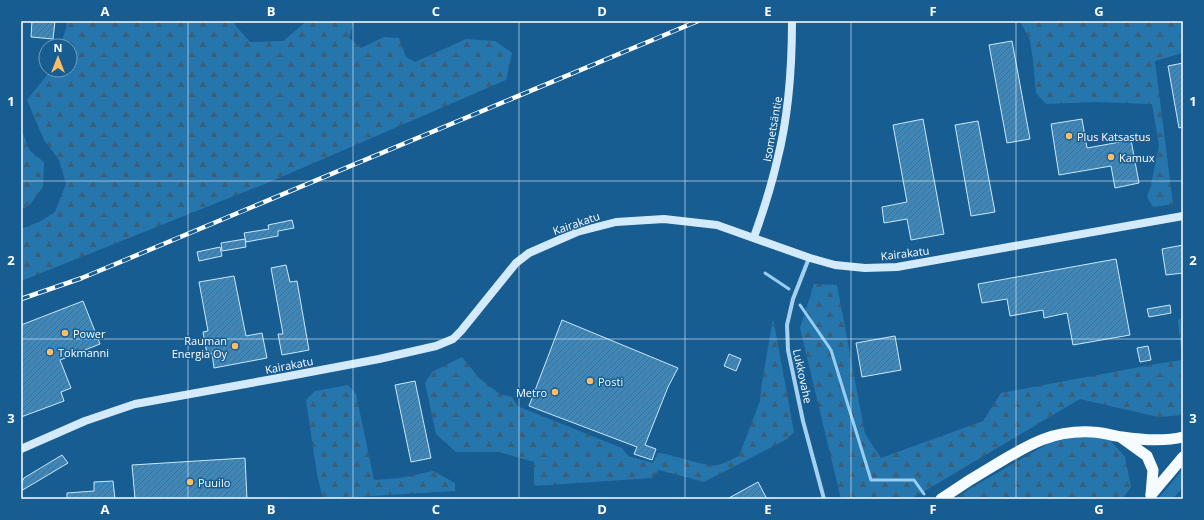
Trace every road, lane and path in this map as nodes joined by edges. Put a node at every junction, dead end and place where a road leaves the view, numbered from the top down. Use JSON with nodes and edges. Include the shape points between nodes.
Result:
{"nodes":[{"id":1,"x":792,"y":21,"type":"edge"},
{"id":2,"x":1183,"y":216,"type":"edge"},
{"id":3,"x":754,"y":237,"type":"junction"},
{"id":4,"x":810,"y":258,"type":"junction"},
{"id":5,"x":1121,"y":437,"type":"junction"},
{"id":6,"x":1183,"y":437,"type":"edge"},
{"id":7,"x":21,"y":449,"type":"edge"},
{"id":8,"x":1183,"y":458,"type":"edge"},
{"id":9,"x":1150,"y":497,"type":"edge"},
{"id":10,"x":824,"y":499,"type":"edge"},
{"id":11,"x":941,"y":499,"type":"edge"}],
"edges":[{"from":1,"to":3,"type":"main road","name":"Isometsäntie","via":[[790,90],[783,135],[778,161]]},
{"from":2,"to":4,"type":"main road","name":"Kairakatu","via":[[897,267],[835,265]]},
{"from":3,"to":4,"type":"main road","name":"Kairakatu"},
{"from":3,"to":7,"type":"main road","name":"Kairakatu","via":[[717,225],[664,219],[616,222],[577,232],[529,252],[516,263],[461,331],[452,339],[436,346],[135,404],[85,421]]},
{"from":4,"to":10,"type":"street","name":"Lukkovahe","via":[[787,325],[788,350]]},
{"from":5,"to":6,"type":"highway","via":[[1154,440]]},
{"from":5,"to":9,"type":"highway","via":[[1147,456],[1153,470]]},
{"from":5,"to":11,"type":"highway","via":[[1080,431],[1044,438]]},
{"from":8,"to":9,"type":"highway"}]}
